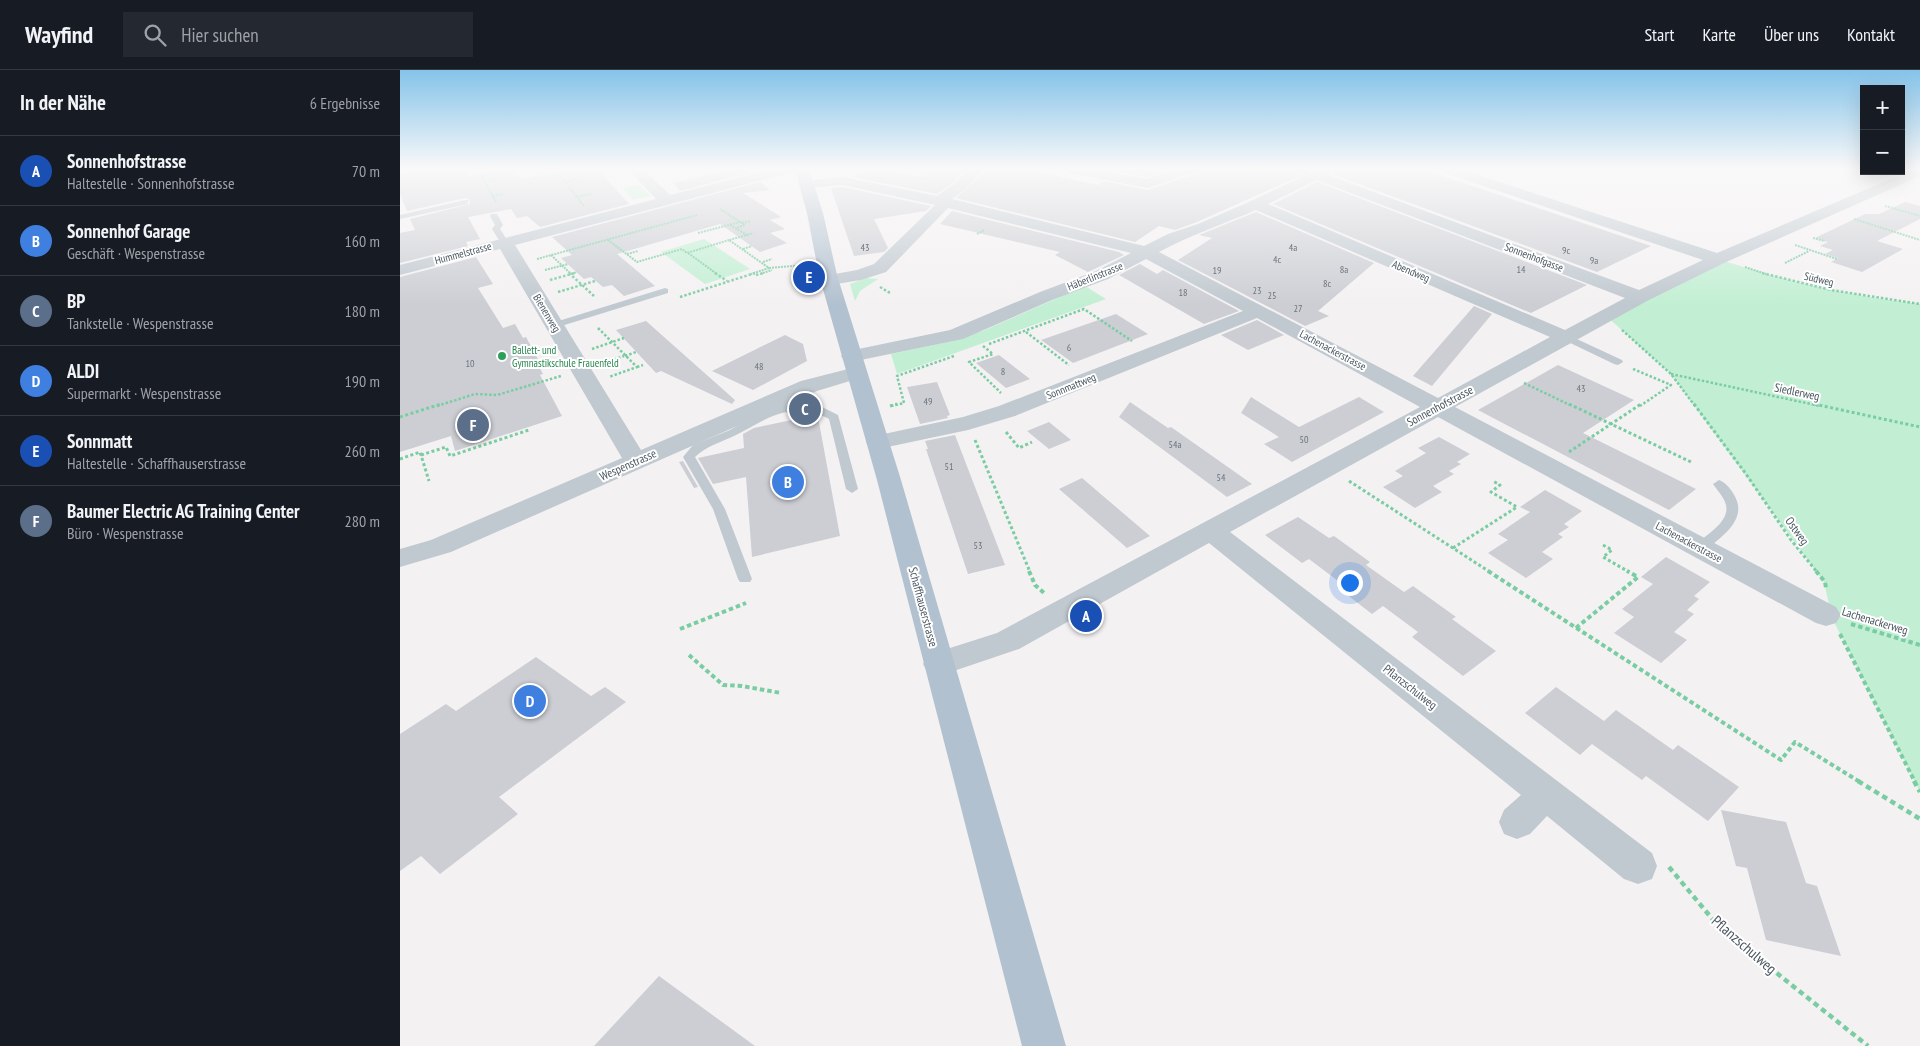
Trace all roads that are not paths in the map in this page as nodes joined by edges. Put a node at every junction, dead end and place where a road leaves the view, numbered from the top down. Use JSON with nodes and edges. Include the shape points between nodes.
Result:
{"nodes":[{"id":1,"x":610,"y":215,"type":"edge"},
{"id":2,"x":814,"y":215,"type":"edge"},
{"id":3,"x":932,"y":215,"type":"edge"},
{"id":4,"x":996,"y":215,"type":"edge"},
{"id":5,"x":1232,"y":215,"type":"edge"},
{"id":6,"x":1280,"y":215,"type":"edge"},
{"id":7,"x":1430,"y":215,"type":"edge"},
{"id":8,"x":1584,"y":215,"type":"edge"},
{"id":9,"x":1821,"y":215,"type":"edge"},
{"id":10,"x":494,"y":216,"type":"road end"},
{"id":11,"x":505,"y":242,"type":"junction"},
{"id":12,"x":1145,"y":252,"type":"junction"},
{"id":13,"x":1718,"y":259,"type":"junction"},
{"id":14,"x":400,"y":270,"type":"edge"},
{"id":15,"x":830,"y":280,"type":"junction"},
{"id":16,"x":665,"y":291,"type":"dead end"},
{"id":17,"x":1640,"y":297,"type":"junction"},
{"id":18,"x":1259,"y":311,"type":"junction"},
{"id":19,"x":555,"y":325,"type":"junction"},
{"id":20,"x":1566,"y":338,"type":"junction"},
{"id":21,"x":1618,"y":362,"type":"road end"},
{"id":22,"x":854,"y":365,"type":"junction"},
{"id":23,"x":782,"y":404,"type":"junction"},
{"id":24,"x":1438,"y":407,"type":"junction"},
{"id":25,"x":878,"y":442,"type":"junction"},
{"id":26,"x":636,"y":461,"type":"junction"},
{"id":27,"x":1719,"y":484,"type":"dead end"},
{"id":28,"x":852,"y":489,"type":"dead end"},
{"id":29,"x":1210,"y":530,"type":"junction"},
{"id":30,"x":1700,"y":548,"type":"junction"},
{"id":31,"x":400,"y":558,"type":"edge"},
{"id":32,"x":745,"y":579,"type":"dead end"},
{"id":33,"x":1829,"y":616,"type":"road end"},
{"id":34,"x":939,"y":664,"type":"junction"},
{"id":35,"x":1546,"y":794,"type":"junction"},
{"id":36,"x":1517,"y":822,"type":"dead end"},
{"id":37,"x":1650,"y":863,"type":"road end"},
{"id":38,"x":1044,"y":1046,"type":"edge"}],
"edges":[{"from":1,"to":11,"type":"street","name":"Hummelstrasse"},
{"from":2,"to":15,"type":"main road","name":"Schaffhauserstrasse"},
{"from":3,"to":15,"type":"street","via":[[880,268]]},
{"from":4,"to":12,"type":"street","name":"Lachenackerstrasse"},
{"from":5,"to":12,"type":"street","name":"Häberlinstrasse","via":[[1174,236]]},
{"from":6,"to":20,"type":"street","name":"Abendweg"},
{"from":7,"to":17,"type":"street","name":"Sonnenhofgasse"},
{"from":8,"to":13,"type":"street"},
{"from":9,"to":13,"type":"street","name":"Sonnenhofstrasse"},
{"from":10,"to":11,"type":"lane","via":[[499,225],[496,229]]},
{"from":11,"to":14,"type":"street","name":"Hummelstrasse"},
{"from":11,"to":19,"type":"street","name":"Bienenweg"},
{"from":12,"to":18,"type":"street","name":"Lachenackerstrasse"},
{"from":12,"to":22,"type":"street","name":"Häberlinstrasse","via":[[1102,275],[956,334]]},
{"from":13,"to":17,"type":"street","name":"Sonnenhofstrasse"},
{"from":15,"to":22,"type":"main road","name":"Schaffhauserstrasse"},
{"from":16,"to":19,"type":"lane"},
{"from":17,"to":20,"type":"street","name":"Sonnenhofstrasse"},
{"from":18,"to":24,"type":"street","name":"Lachenackerstrasse"},
{"from":18,"to":25,"type":"street","name":"Sonnmattweg","via":[[1016,408],[968,423]]},
{"from":19,"to":26,"type":"street","name":"Bienenweg"},
{"from":20,"to":21,"type":"lane"},
{"from":20,"to":24,"type":"street","name":"Sonnenhofstrasse"},
{"from":22,"to":23,"type":"street","name":"Wespenstrasse"},
{"from":22,"to":25,"type":"main road","name":"Schaffhauserstrasse"},
{"from":23,"to":26,"type":"street","name":"Wespenstrasse"},
{"from":23,"to":28,"type":"lane","via":[[794,413],[822,410],[834,417]]},
{"from":23,"to":32,"type":"lane","via":[[734,432],[697,448],[689,457],[719,509]]},
{"from":24,"to":29,"type":"street","name":"Sonnenhofstrasse"},
{"from":24,"to":30,"type":"street","name":"Lachenackerstrasse"},
{"from":25,"to":34,"type":"main road","name":"Schaffhauserstrasse"},
{"from":26,"to":31,"type":"street","name":"Wespenstrasse","via":[[441,546]]},
{"from":27,"to":30,"type":"lane","via":[[1730,496],[1734,508],[1731,520]]},
{"from":29,"to":34,"type":"street","name":"Sonnenhofstrasse","via":[[995,647]]},
{"from":29,"to":35,"type":"street","name":"Pflanzschulweg"},
{"from":30,"to":33,"type":"street","name":"Lachenackerstrasse"},
{"from":34,"to":38,"type":"main road","name":"Schaffhauserstrasse"},
{"from":35,"to":36,"type":"street"},
{"from":35,"to":37,"type":"street","name":"Pflanzschulweg"}]}
